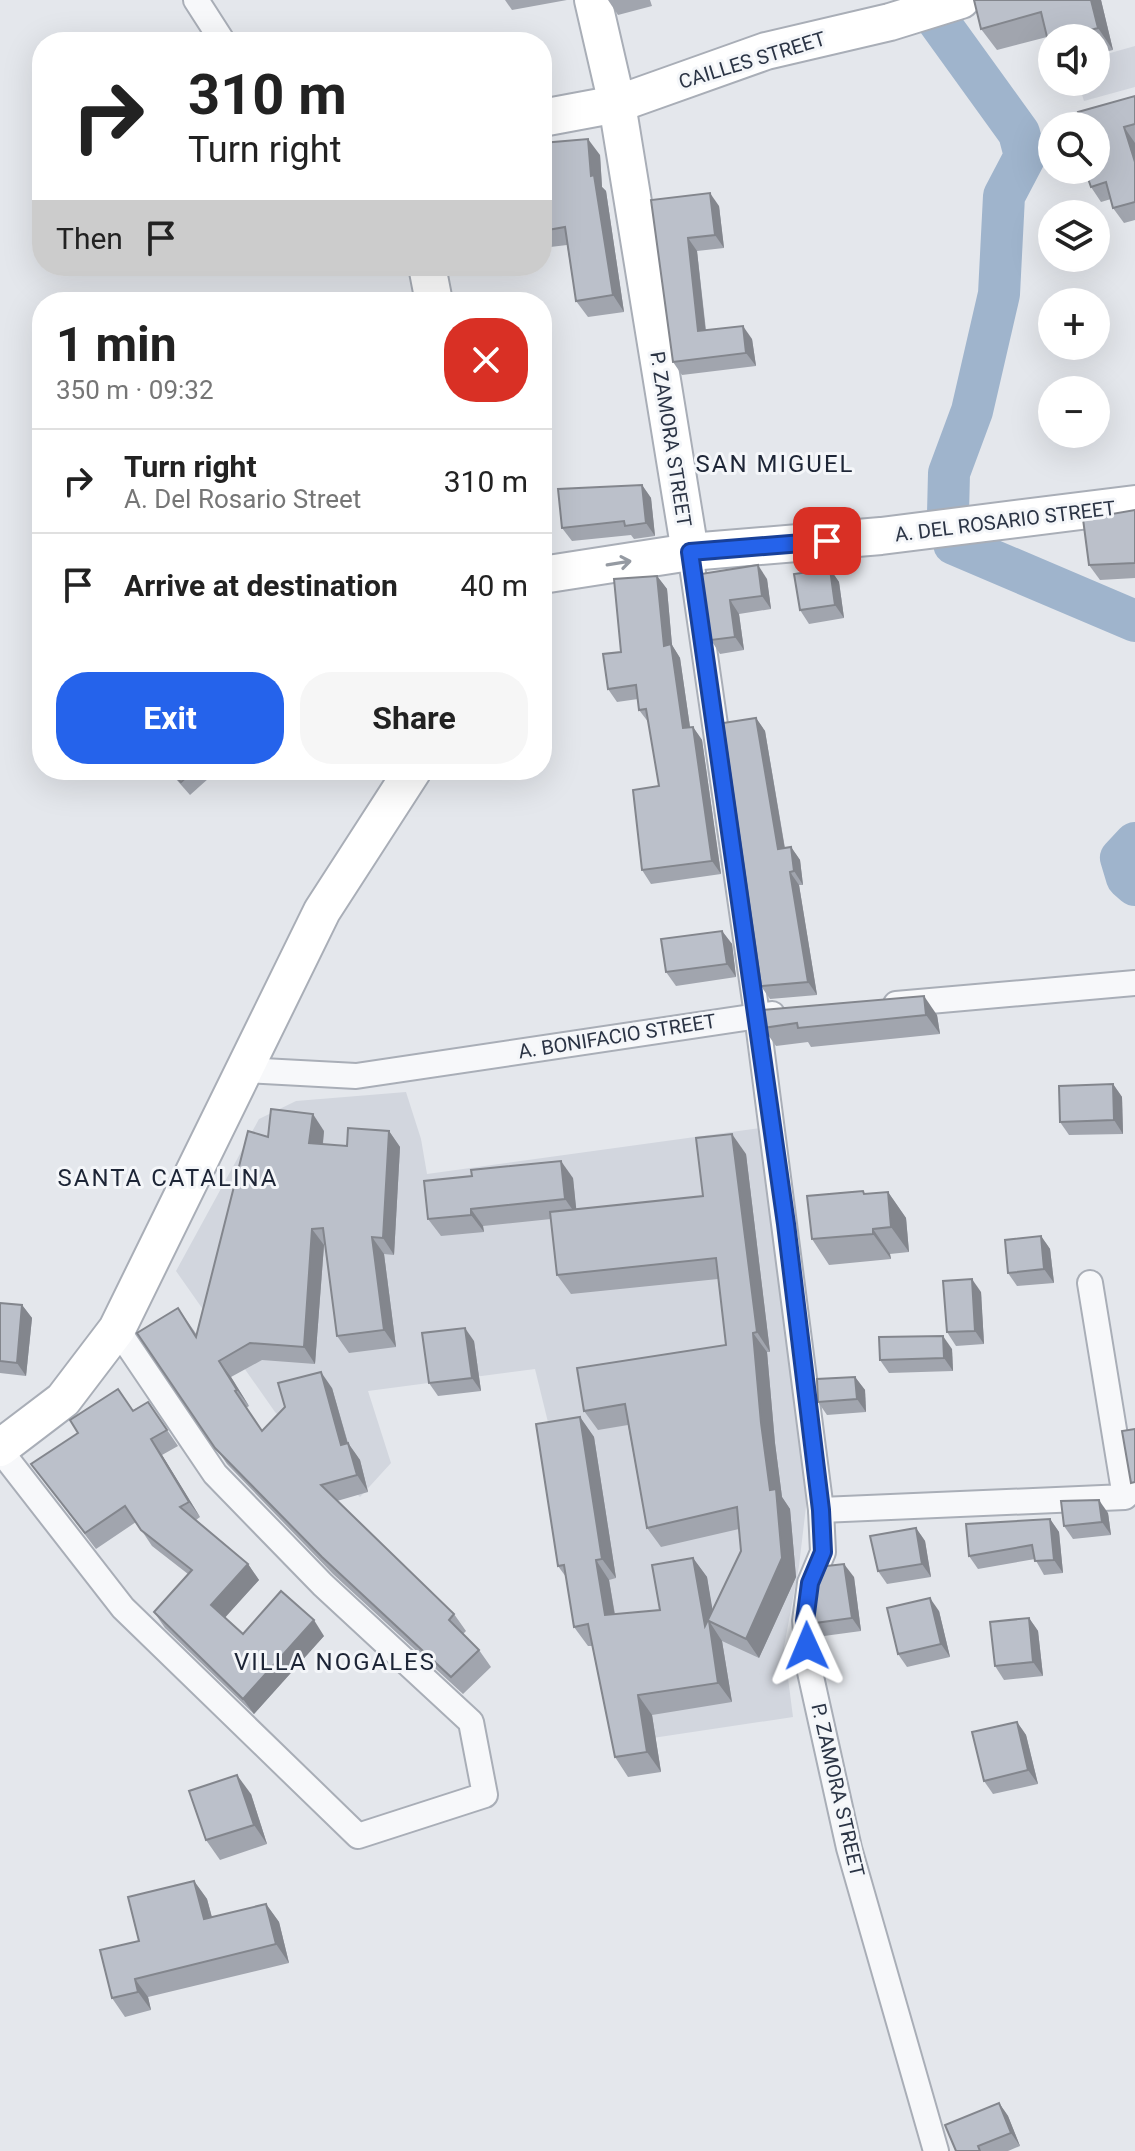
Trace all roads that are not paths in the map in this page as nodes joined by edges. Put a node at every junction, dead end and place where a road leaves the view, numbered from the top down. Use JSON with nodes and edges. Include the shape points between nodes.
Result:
{"nodes":[{"id":1,"x":196,"y":0,"type":"edge"},
{"id":2,"x":593,"y":0,"type":"edge"},
{"id":3,"x":958,"y":1,"type":"edge"},
{"id":4,"x":217,"y":32,"type":"edge"},
{"id":5,"x":617,"y":104,"type":"junction"},
{"id":6,"x":552,"y":116,"type":"edge"},
{"id":7,"x":1135,"y":504,"type":"edge"},
{"id":8,"x":690,"y":552,"type":"junction"},
{"id":9,"x":552,"y":573,"type":"edge"},
{"id":10,"x":407,"y":780,"type":"edge"},
{"id":11,"x":1135,"y":983,"type":"edge"},
{"id":12,"x":878,"y":1006,"type":"edge"},
{"id":13,"x":802,"y":1011,"type":"edge"},
{"id":14,"x":757,"y":1015,"type":"junction"},
{"id":15,"x":243,"y":1070,"type":"junction"},
{"id":16,"x":1090,"y":1283,"type":"dead end"},
{"id":17,"x":117,"y":1329,"type":"junction"},
{"id":18,"x":0,"y":1449,"type":"edge"},
{"id":19,"x":821,"y":1510,"type":"junction"},
{"id":20,"x":936,"y":2151,"type":"edge"}],
"edges":[{"from":1,"to":4,"type":"street"},
{"from":2,"to":5,"type":"main road","name":"P. ZAMORA STREET"},
{"from":3,"to":5,"type":"main road","name":"CAILLES STREET","via":[[766,51]]},
{"from":5,"to":6,"type":"main road","name":"CAILLES STREET"},
{"from":5,"to":8,"type":"main road","name":"P. ZAMORA STREET"},
{"from":7,"to":8,"type":"main road","name":"A. DEL ROSARIO STREET","via":[[881,536]]},
{"from":9,"to":8,"type":"main road","name":"A. DEL ROSARIO STREET","one_way":true},
{"from":8,"to":14,"type":"street","name":"P. ZAMORA STREET"},
{"from":10,"to":15,"type":"main road","via":[[322,911]]},
{"from":11,"to":12,"type":"street"},
{"from":13,"to":14,"type":"street","name":"A. BONIFACIO STREET"},
{"from":14,"to":15,"type":"street","name":"A. BONIFACIO STREET","via":[[356,1076]]},
{"from":14,"to":19,"type":"street","name":"P. ZAMORA STREET"},
{"from":15,"to":17,"type":"main road"},
{"from":16,"to":19,"type":"street","via":[[1125,1497]]},
{"from":17,"to":18,"type":"main road","via":[[63,1400]]},
{"from":17,"to":18,"type":"street","via":[[215,1474],[323,1585],[471,1722],[485,1795],[358,1836],[123,1608]]},
{"from":19,"to":20,"type":"street","name":"P. ZAMORA STREET","via":[[823,1552],[810,1583],[805,1621],[810,1672],[849,1848]]}]}
